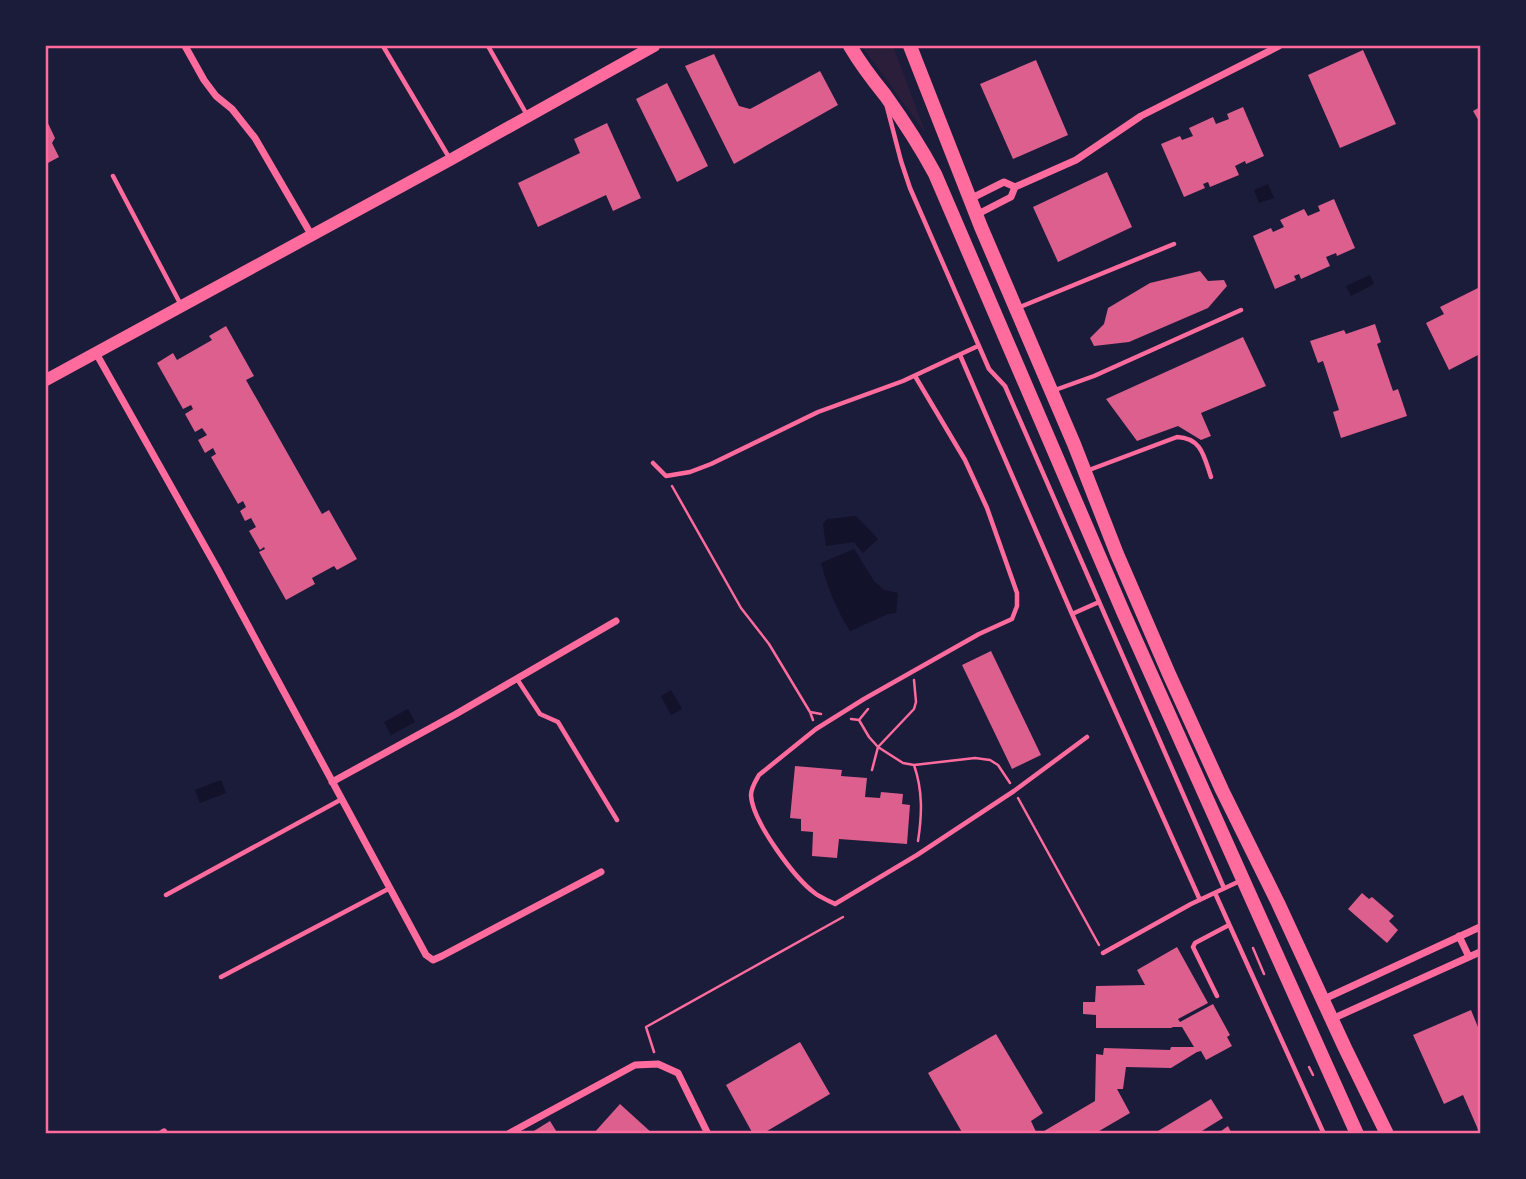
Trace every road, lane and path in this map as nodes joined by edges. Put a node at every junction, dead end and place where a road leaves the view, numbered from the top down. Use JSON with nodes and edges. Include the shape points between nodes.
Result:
{"nodes":[{"id":1,"x":185,"y":46,"type":"edge"},
{"id":2,"x":383,"y":46,"type":"edge"},
{"id":3,"x":488,"y":46,"type":"edge"},
{"id":4,"x":654,"y":46,"type":"edge"},
{"id":5,"x":850,"y":46,"type":"edge"},
{"id":6,"x":911,"y":46,"type":"edge"},
{"id":7,"x":1279,"y":46,"type":"edge"},
{"id":8,"x":884,"y":94,"type":"junction"},
{"id":9,"x":528,"y":116,"type":"junction"},
{"id":10,"x":450,"y":160,"type":"junction"},
{"id":11,"x":113,"y":176,"type":"dead end"},
{"id":12,"x":1015,"y":187,"type":"junction"},
{"id":13,"x":970,"y":199,"type":"junction"},
{"id":14,"x":976,"y":215,"type":"junction"},
{"id":15,"x":312,"y":236,"type":"junction"},
{"id":16,"x":1174,"y":244,"type":"dead end"},
{"id":17,"x":181,"y":307,"type":"junction"},
{"id":18,"x":1016,"y":309,"type":"junction"},
{"id":19,"x":1241,"y":310,"type":"dead end"},
{"id":20,"x":978,"y":345,"type":"junction"},
{"id":21,"x":96,"y":353,"type":"junction"},
{"id":22,"x":960,"y":355,"type":"junction"},
{"id":23,"x":915,"y":376,"type":"junction"},
{"id":24,"x":46,"y":380,"type":"edge"},
{"id":25,"x":1052,"y":392,"type":"junction"},
{"id":26,"x":653,"y":463,"type":"dead end"},
{"id":27,"x":1085,"y":472,"type":"junction"},
{"id":28,"x":666,"y":476,"type":"junction"},
{"id":29,"x":1211,"y":477,"type":"dead end"},
{"id":30,"x":1099,"y":602,"type":"junction"},
{"id":31,"x":1072,"y":614,"type":"junction"},
{"id":32,"x":616,"y":621,"type":"dead end"},
{"id":33,"x":913,"y":677,"type":"dead end"},
{"id":34,"x":517,"y":679,"type":"junction"},
{"id":35,"x":810,"y":712,"type":"junction"},
{"id":36,"x":836,"y":717,"type":"junction"},
{"id":37,"x":816,"y":729,"type":"junction"},
{"id":38,"x":1087,"y":737,"type":"dead end"},
{"id":39,"x":878,"y":747,"type":"junction"},
{"id":40,"x":914,"y":765,"type":"junction"},
{"id":41,"x":872,"y":770,"type":"dead end"},
{"id":42,"x":332,"y":782,"type":"junction"},
{"id":43,"x":1014,"y":791,"type":"junction"},
{"id":44,"x":342,"y":799,"type":"junction"},
{"id":45,"x":617,"y":820,"type":"dead end"},
{"id":46,"x":916,"y":855,"type":"junction"},
{"id":47,"x":601,"y":873,"type":"dead end"},
{"id":48,"x":1242,"y":879,"type":"junction"},
{"id":49,"x":390,"y":888,"type":"junction"},
{"id":50,"x":1224,"y":888,"type":"junction"},
{"id":51,"x":1214,"y":893,"type":"junction"},
{"id":52,"x":166,"y":895,"type":"dead end"},
{"id":53,"x":1200,"y":900,"type":"junction"},
{"id":54,"x":843,"y":917,"type":"dead end"},
{"id":55,"x":1229,"y":925,"type":"junction"},
{"id":56,"x":1480,"y":927,"type":"edge"},
{"id":57,"x":1459,"y":936,"type":"junction"},
{"id":58,"x":1253,"y":948,"type":"dead end"},
{"id":59,"x":1480,"y":952,"type":"edge"},
{"id":60,"x":1103,"y":953,"type":"joint"},
{"id":61,"x":1469,"y":957,"type":"junction"},
{"id":62,"x":1264,"y":973,"type":"dead end"},
{"id":63,"x":221,"y":976,"type":"dead end"},
{"id":64,"x":1217,"y":996,"type":"dead end"},
{"id":65,"x":1322,"y":1000,"type":"junction"},
{"id":66,"x":1331,"y":1019,"type":"junction"},
{"id":67,"x":658,"y":1064,"type":"junction"},
{"id":68,"x":1308,"y":1064,"type":"dead end"},
{"id":69,"x":1312,"y":1075,"type":"dead end"},
{"id":70,"x":508,"y":1133,"type":"edge"},
{"id":71,"x":708,"y":1133,"type":"edge"},
{"id":72,"x":1324,"y":1133,"type":"edge"},
{"id":73,"x":1357,"y":1133,"type":"edge"},
{"id":74,"x":1387,"y":1133,"type":"edge"}],
"edges":[{"from":1,"to":15,"type":"street","via":[[216,96],[255,138]]},
{"from":2,"to":10,"type":"lane"},
{"from":3,"to":9,"type":"lane"},
{"from":4,"to":9,"type":"main road"},
{"from":5,"to":8,"type":"main road"},
{"from":6,"to":13,"type":"main road"},
{"from":7,"to":12,"type":"street","via":[[1141,116],[1076,160]]},
{"from":8,"to":20,"type":"lane","via":[[910,188]]},
{"from":8,"to":48,"type":"main road","via":[[917,141],[945,194]]},
{"from":9,"to":10,"type":"main road"},
{"from":10,"to":15,"type":"main road"},
{"from":11,"to":17,"type":"lane"},
{"from":12,"to":13,"type":"street","via":[[1004,182]]},
{"from":12,"to":14,"type":"street","via":[[1011,197]]},
{"from":13,"to":14,"type":"main road"},
{"from":14,"to":18,"type":"main road"},
{"from":15,"to":17,"type":"main road"},
{"from":16,"to":18,"type":"lane"},
{"from":17,"to":21,"type":"main road"},
{"from":18,"to":25,"type":"main road"},
{"from":19,"to":25,"type":"lane"},
{"from":20,"to":22,"type":"lane"},
{"from":20,"to":30,"type":"lane","via":[[989,369],[1004,386]]},
{"from":21,"to":24,"type":"main road"},
{"from":21,"to":42,"type":"street"},
{"from":22,"to":23,"type":"lane"},
{"from":22,"to":31,"type":"lane"},
{"from":23,"to":28,"type":"lane","via":[[818,412],[711,464]]},
{"from":23,"to":36,"type":"lane","via":[[987,508],[1017,593],[1017,606],[1012,619]]},
{"from":25,"to":27,"type":"main road"},
{"from":26,"to":28,"type":"lane"},
{"from":27,"to":29,"type":"lane","via":[[1186,437],[1198,444]]},
{"from":27,"to":65,"type":"main road","via":[[1169,674]]},
{"from":28,"to":35,"type":"path","via":[[741,608]]},
{"from":30,"to":31,"type":"lane"},
{"from":30,"to":50,"type":"lane"},
{"from":31,"to":53,"type":"lane"},
{"from":32,"to":34,"type":"street"},
{"from":33,"to":39,"type":"path","via":[[914,709]]},
{"from":34,"to":42,"type":"street"},
{"from":34,"to":45,"type":"lane","via":[[540,714],[558,722]]},
{"from":35,"to":36,"type":"path"},
{"from":35,"to":37,"type":"path"},
{"from":36,"to":37,"type":"lane"},
{"from":36,"to":39,"type":"path","via":[[859,720]]},
{"from":37,"to":46,"type":"lane","via":[[759,775],[751,795],[760,824],[790,867],[816,894],[835,904]]},
{"from":38,"to":43,"type":"lane"},
{"from":39,"to":40,"type":"path"},
{"from":39,"to":41,"type":"path"},
{"from":40,"to":43,"type":"path","via":[[990,760]]},
{"from":40,"to":46,"type":"path","via":[[922,798]]},
{"from":42,"to":44,"type":"street"},
{"from":43,"to":46,"type":"lane"},
{"from":43,"to":60,"type":"path"},
{"from":44,"to":49,"type":"street"},
{"from":44,"to":52,"type":"lane"},
{"from":47,"to":49,"type":"street","via":[[433,960]]},
{"from":48,"to":50,"type":"lane"},
{"from":48,"to":73,"type":"main road"},
{"from":49,"to":63,"type":"lane"},
{"from":50,"to":51,"type":"lane"},
{"from":51,"to":53,"type":"lane"},
{"from":51,"to":55,"type":"lane"},
{"from":53,"to":60,"type":"lane"},
{"from":54,"to":67,"type":"path","via":[[646,1027]]},
{"from":55,"to":64,"type":"lane","via":[[1193,947]]},
{"from":55,"to":72,"type":"lane"},
{"from":56,"to":57,"type":"street"},
{"from":57,"to":61,"type":"street"},
{"from":57,"to":65,"type":"street"},
{"from":58,"to":62,"type":"path"},
{"from":59,"to":61,"type":"street"},
{"from":61,"to":66,"type":"street"},
{"from":65,"to":66,"type":"main road"},
{"from":66,"to":74,"type":"main road"},
{"from":67,"to":70,"type":"street","via":[[635,1065]]},
{"from":67,"to":71,"type":"street","via":[[678,1073]]},
{"from":68,"to":69,"type":"path"}]}
